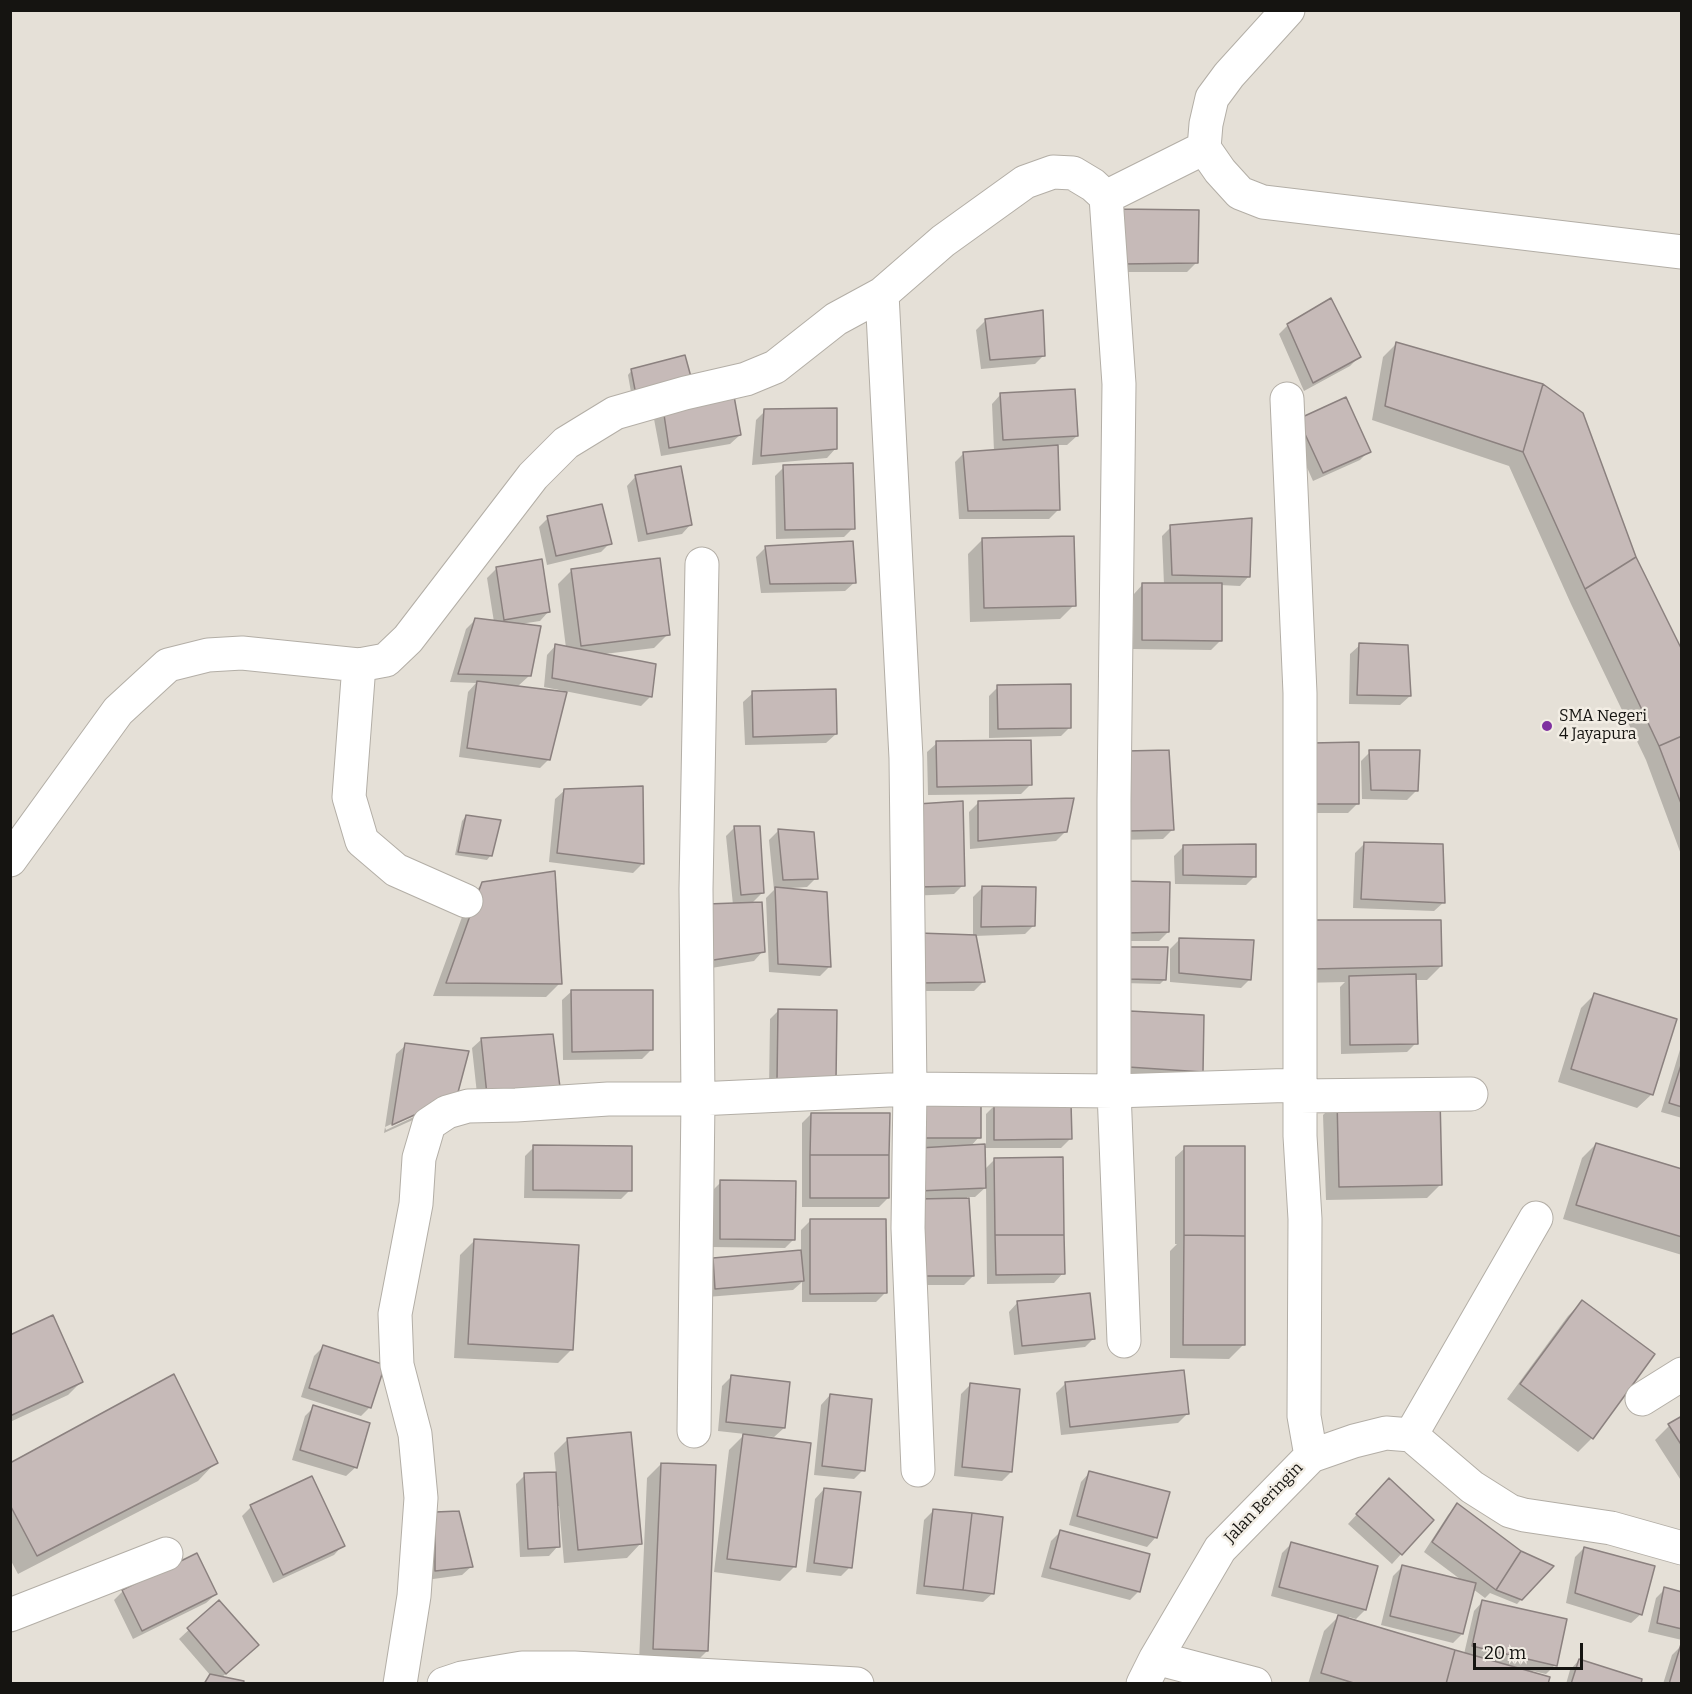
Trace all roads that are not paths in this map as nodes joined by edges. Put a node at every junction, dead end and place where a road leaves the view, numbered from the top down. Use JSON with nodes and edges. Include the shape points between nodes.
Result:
{"nodes":[{"id":1,"x":1288,"y":10,"type":"edge"},
{"id":2,"x":1204,"y":148,"type":"junction"},
{"id":3,"x":1106,"y":197,"type":"junction"},
{"id":4,"x":1682,"y":252,"type":"edge"},
{"id":5,"x":882,"y":294,"type":"junction"},
{"id":6,"x":1287,"y":399,"type":"dead end"},
{"id":7,"x":702,"y":564,"type":"dead end"},
{"id":8,"x":359,"y":665,"type":"junction"},
{"id":9,"x":10,"y":860,"type":"edge"},
{"id":10,"x":466,"y":901,"type":"dead end"},
{"id":11,"x":910,"y":1089,"type":"junction"},
{"id":12,"x":1114,"y":1091,"type":"junction"},
{"id":13,"x":1300,"y":1091,"type":"junction"},
{"id":14,"x":1471,"y":1094,"type":"dead end"},
{"id":15,"x":698,"y":1099,"type":"junction"},
{"id":16,"x":1536,"y":1218,"type":"dead end"},
{"id":17,"x":1124,"y":1341,"type":"dead end"},
{"id":18,"x":1682,"y":1374,"type":"edge"},
{"id":19,"x":1642,"y":1399,"type":"dead end"},
{"id":20,"x":694,"y":1431,"type":"dead end"},
{"id":21,"x":1411,"y":1435,"type":"junction"},
{"id":22,"x":1310,"y":1453,"type":"junction"},
{"id":23,"x":918,"y":1470,"type":"dead end"},
{"id":24,"x":1682,"y":1548,"type":"edge"},
{"id":25,"x":166,"y":1554,"type":"dead end"},
{"id":26,"x":10,"y":1615,"type":"edge"},
{"id":27,"x":1149,"y":1671,"type":"edge"},
{"id":28,"x":400,"y":1683,"type":"edge"},
{"id":29,"x":444,"y":1683,"type":"edge"},
{"id":30,"x":857,"y":1683,"type":"edge"},
{"id":31,"x":1255,"y":1683,"type":"edge"}],
"edges":[{"from":1,"to":2,"type":"street","via":[[1212,98]]},
{"from":2,"to":3,"type":"street"},
{"from":2,"to":4,"type":"street","via":[[1240,193],[1263,202]]},
{"from":3,"to":5,"type":"street","via":[[1073,173],[1053,172],[1025,182],[943,241]]},
{"from":3,"to":12,"type":"street","via":[[1119,384]]},
{"from":5,"to":8,"type":"street","via":[[836,319],[775,367],[746,379],[615,412],[566,443],[533,476],[408,639],[386,660]]},
{"from":5,"to":11,"type":"street","via":[[906,758]]},
{"from":6,"to":13,"type":"street","via":[[1300,693]]},
{"from":7,"to":15,"type":"street","via":[[696,889]]},
{"from":8,"to":9,"type":"street","via":[[242,653],[208,655],[168,665],[118,711]]},
{"from":8,"to":10,"type":"street","via":[[349,797],[362,841],[396,870]]},
{"from":11,"to":12,"type":"street"},
{"from":11,"to":15,"type":"street"},
{"from":11,"to":23,"type":"street","via":[[908,1228]]},
{"from":12,"to":13,"type":"street"},
{"from":12,"to":17,"type":"street"},
{"from":13,"to":14,"type":"street"},
{"from":13,"to":22,"type":"street","via":[[1305,1219],[1304,1416]]},
{"from":15,"to":20,"type":"street"},
{"from":15,"to":28,"type":"street","via":[[608,1099],[468,1107],[447,1112],[429,1124],[419,1158],[416,1204],[395,1314],[397,1365],[415,1434],[421,1498],[414,1596]]},
{"from":16,"to":21,"type":"street"},
{"from":18,"to":19,"type":"street"},
{"from":21,"to":22,"type":"street","name":"Jalan Beringin","via":[[1386,1433]]},
{"from":21,"to":24,"type":"street","via":[[1472,1487],[1510,1511],[1611,1528]]},
{"from":22,"to":27,"type":"street","name":"Jalan Beringin","via":[[1220,1549]]},
{"from":25,"to":26,"type":"street"},
{"from":27,"to":31,"type":"street"},
{"from":29,"to":30,"type":"street","via":[[522,1668]]}]}
